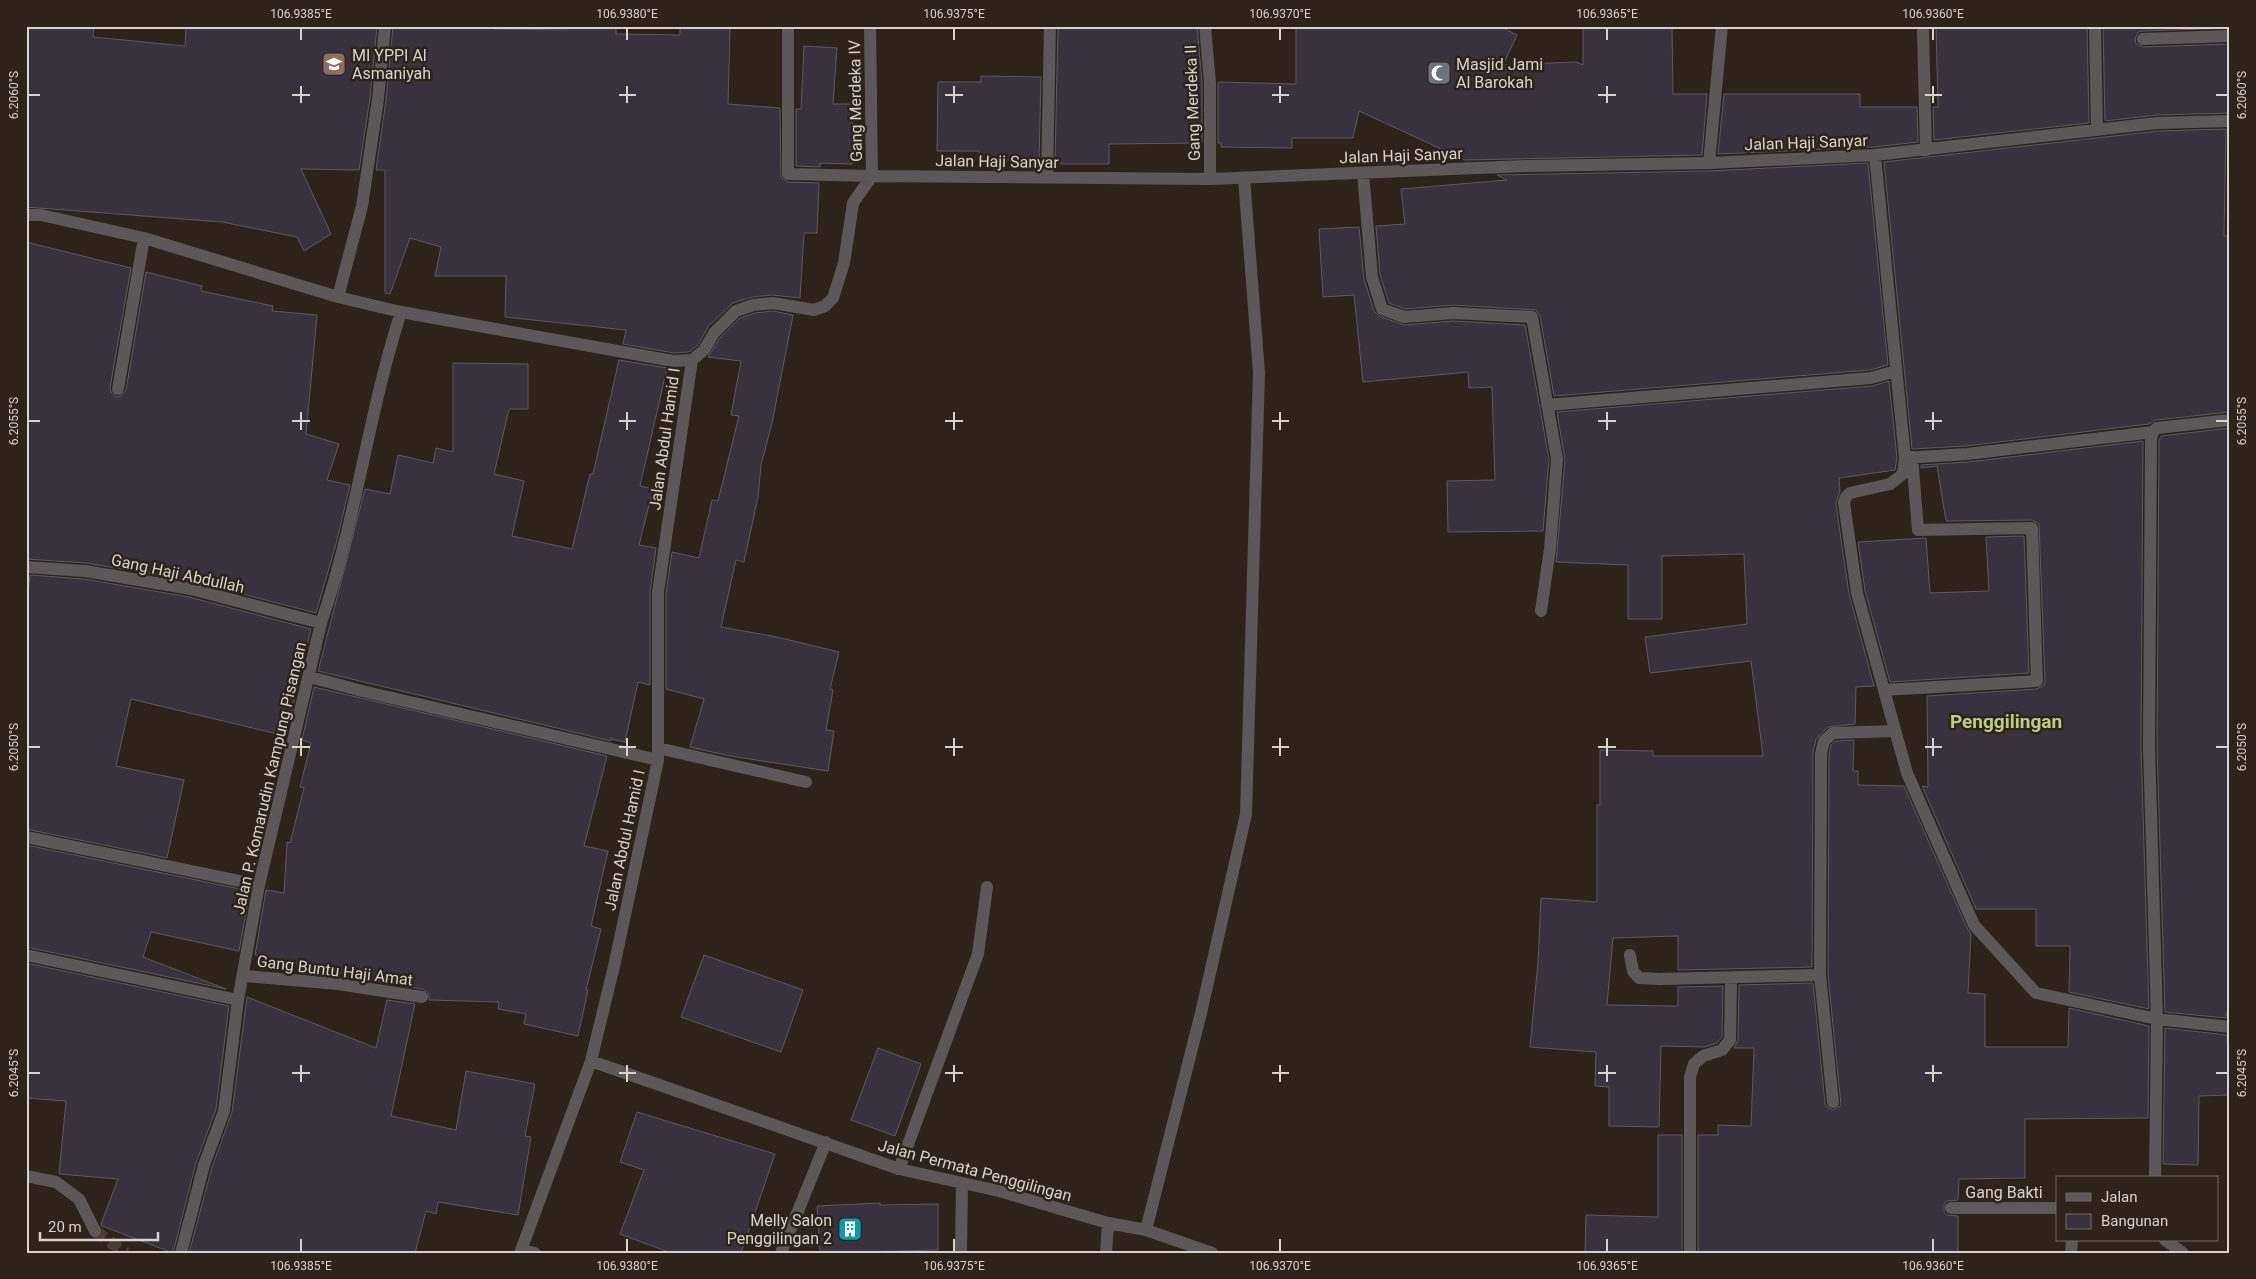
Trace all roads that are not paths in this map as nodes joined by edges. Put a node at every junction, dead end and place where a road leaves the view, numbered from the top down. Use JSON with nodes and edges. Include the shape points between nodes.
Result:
{"nodes":[{"id":1,"x":385,"y":26,"type":"edge"},
{"id":2,"x":788,"y":26,"type":"edge"},
{"id":3,"x":870,"y":26,"type":"edge"},
{"id":4,"x":1050,"y":26,"type":"edge"},
{"id":5,"x":1205,"y":26,"type":"edge"},
{"id":6,"x":1722,"y":26,"type":"edge"},
{"id":7,"x":2095,"y":26,"type":"edge"},
{"id":8,"x":1924,"y":31,"type":"dead end"},
{"id":9,"x":2230,"y":36,"type":"edge"},
{"id":10,"x":2143,"y":39,"type":"dead end"},
{"id":11,"x":2230,"y":121,"type":"edge"},
{"id":12,"x":2097,"y":130,"type":"junction"},
{"id":13,"x":1926,"y":150,"type":"junction"},
{"id":14,"x":1875,"y":155,"type":"junction"},
{"id":15,"x":1709,"y":162,"type":"junction"},
{"id":16,"x":1363,"y":173,"type":"junction"},
{"id":17,"x":872,"y":176,"type":"junction"},
{"id":18,"x":1047,"y":178,"type":"junction"},
{"id":19,"x":1244,"y":178,"type":"junction"},
{"id":20,"x":1210,"y":179,"type":"junction"},
{"id":21,"x":26,"y":214,"type":"edge"},
{"id":22,"x":144,"y":238,"type":"junction"},
{"id":23,"x":338,"y":297,"type":"junction"},
{"id":24,"x":401,"y":312,"type":"junction"},
{"id":25,"x":692,"y":360,"type":"junction"},
{"id":26,"x":1896,"y":371,"type":"junction"},
{"id":27,"x":118,"y":389,"type":"dead end"},
{"id":28,"x":1547,"y":405,"type":"junction"},
{"id":29,"x":2230,"y":420,"type":"edge"},
{"id":30,"x":2153,"y":432,"type":"junction"},
{"id":31,"x":1909,"y":458,"type":"junction"},
{"id":32,"x":26,"y":567,"type":"edge"},
{"id":33,"x":1541,"y":611,"type":"dead end"},
{"id":34,"x":321,"y":623,"type":"junction"},
{"id":35,"x":310,"y":677,"type":"junction"},
{"id":36,"x":1884,"y":690,"type":"junction"},
{"id":37,"x":1895,"y":731,"type":"junction"},
{"id":38,"x":658,"y":754,"type":"junction"},
{"id":39,"x":806,"y":782,"type":"dead end"},
{"id":40,"x":26,"y":837,"type":"edge"},
{"id":41,"x":259,"y":885,"type":"junction"},
{"id":42,"x":987,"y":887,"type":"dead end"},
{"id":43,"x":1630,"y":954,"type":"dead end"},
{"id":44,"x":26,"y":955,"type":"edge"},
{"id":45,"x":1820,"y":975,"type":"junction"},
{"id":46,"x":244,"y":976,"type":"junction"},
{"id":47,"x":1731,"y":978,"type":"junction"},
{"id":48,"x":422,"y":997,"type":"dead end"},
{"id":49,"x":238,"y":1000,"type":"junction"},
{"id":50,"x":2156,"y":1019,"type":"junction"},
{"id":51,"x":2230,"y":1027,"type":"edge"},
{"id":52,"x":591,"y":1061,"type":"junction"},
{"id":53,"x":1833,"y":1102,"type":"dead end"},
{"id":54,"x":826,"y":1142,"type":"junction"},
{"id":55,"x":899,"y":1169,"type":"junction"},
{"id":56,"x":26,"y":1176,"type":"edge"},
{"id":57,"x":2155,"y":1176,"type":"edge"},
{"id":58,"x":962,"y":1183,"type":"junction"},
{"id":59,"x":1951,"y":1208,"type":"dead end"},
{"id":60,"x":2056,"y":1208,"type":"edge"},
{"id":61,"x":1108,"y":1223,"type":"junction"},
{"id":62,"x":1146,"y":1230,"type":"junction"},
{"id":63,"x":95,"y":1231,"type":"tunnel mouth"},
{"id":64,"x":2168,"y":1242,"type":"edge"},
{"id":65,"x":521,"y":1251,"type":"edge"},
{"id":66,"x":181,"y":1253,"type":"edge"},
{"id":67,"x":536,"y":1253,"type":"edge"},
{"id":68,"x":781,"y":1253,"type":"edge"},
{"id":69,"x":961,"y":1253,"type":"edge"},
{"id":70,"x":1106,"y":1253,"type":"edge"},
{"id":71,"x":1212,"y":1253,"type":"edge"},
{"id":72,"x":1690,"y":1253,"type":"edge"},
{"id":73,"x":2183,"y":1253,"type":"edge"}],
"edges":[{"from":1,"to":23,"type":"street","via":[[362,206]]},
{"from":2,"to":17,"type":"street","name":"Jalan Haji Sanyar","via":[[788,174]]},
{"from":3,"to":17,"type":"street","name":"Gang Merdeka IV"},
{"from":4,"to":18,"type":"street"},
{"from":5,"to":20,"type":"street","name":"Gang Merdeka II","via":[[1210,83]]},
{"from":6,"to":15,"type":"street"},
{"from":7,"to":12,"type":"street"},
{"from":8,"to":13,"type":"street"},
{"from":9,"to":10,"type":"street"},
{"from":11,"to":12,"type":"street","name":"Jalan Haji Sanyar","via":[[2156,123]]},
{"from":12,"to":13,"type":"street","name":"Jalan Haji Sanyar"},
{"from":13,"to":14,"type":"street","name":"Jalan Haji Sanyar"},
{"from":14,"to":15,"type":"street","name":"Jalan Haji Sanyar"},
{"from":14,"to":26,"type":"street"},
{"from":15,"to":16,"type":"street","name":"Jalan Haji Sanyar"},
{"from":16,"to":19,"type":"street","name":"Jalan Haji Sanyar"},
{"from":16,"to":28,"type":"street","via":[[1372,277],[1382,309],[1404,316],[1453,313],[1532,316]]},
{"from":17,"to":18,"type":"street","name":"Jalan Haji Sanyar"},
{"from":17,"to":25,"type":"street","via":[[853,203],[844,263],[833,298],[814,310],[773,303],[736,311]]},
{"from":18,"to":20,"type":"street","name":"Jalan Haji Sanyar"},
{"from":19,"to":20,"type":"street","name":"Jalan Haji Sanyar"},
{"from":19,"to":62,"type":"street","via":[[1260,373],[1246,814],[1201,1013]]},
{"from":21,"to":22,"type":"street"},
{"from":22,"to":23,"type":"street"},
{"from":22,"to":27,"type":"street"},
{"from":23,"to":24,"type":"street"},
{"from":24,"to":25,"type":"street","via":[[673,361]]},
{"from":24,"to":34,"type":"street","name":"Jalan P. Komarudin Kampung Pisangan","via":[[386,359],[334,583]]},
{"from":25,"to":38,"type":"street","name":"Jalan Abdul Hamid I","via":[[658,592]]},
{"from":26,"to":28,"type":"street","via":[[1871,378]]},
{"from":26,"to":31,"type":"street"},
{"from":28,"to":33,"type":"street","via":[[1556,459],[1550,549]]},
{"from":29,"to":30,"type":"street","via":[[2157,428]]},
{"from":30,"to":31,"type":"street"},
{"from":30,"to":50,"type":"street","via":[[2149,747]]},
{"from":31,"to":36,"type":"street","via":[[1903,474],[1890,484],[1850,493],[1844,503],[1857,593]]},
{"from":31,"to":36,"type":"street","via":[[1918,530],[2032,528],[2037,681]]},
{"from":32,"to":34,"type":"street","name":"Gang Haji Abdullah","via":[[85,571],[191,588]]},
{"from":34,"to":35,"type":"street","name":"Jalan P. Komarudin Kampung Pisangan"},
{"from":35,"to":38,"type":"street"},
{"from":35,"to":41,"type":"street","name":"Jalan P. Komarudin Kampung Pisangan"},
{"from":36,"to":37,"type":"street"},
{"from":37,"to":45,"type":"street","via":[[1833,733],[1824,741],[1821,754]]},
{"from":37,"to":50,"type":"street","via":[[1907,773],[1974,924],[1998,952],[2036,993]]},
{"from":38,"to":39,"type":"street"},
{"from":38,"to":52,"type":"street","name":"Jalan Abdul Hamid I"},
{"from":40,"to":41,"type":"street"},
{"from":41,"to":46,"type":"street","name":"Jalan P. Komarudin Kampung Pisangan"},
{"from":42,"to":55,"type":"street","via":[[978,954]]},
{"from":43,"to":47,"type":"street","via":[[1633,971],[1640,978]]},
{"from":44,"to":49,"type":"street"},
{"from":45,"to":47,"type":"street"},
{"from":45,"to":53,"type":"street"},
{"from":46,"to":48,"type":"street","name":"Gang Buntu Haji Amat","via":[[338,984]]},
{"from":46,"to":49,"type":"street","name":"Jalan P. Komarudin Kampung Pisangan"},
{"from":47,"to":72,"type":"street","via":[[1730,1040],[1722,1050],[1703,1056],[1694,1064],[1690,1076]]},
{"from":49,"to":66,"type":"street","name":"Jalan P. Komarudin Kampung Pisangan","via":[[224,1111],[204,1165]]},
{"from":50,"to":51,"type":"street"},
{"from":50,"to":57,"type":"street"},
{"from":52,"to":54,"type":"street","name":"Jalan Permata Penggilingan"},
{"from":52,"to":65,"type":"street","name":"Jalan Abdul Hamid I"},
{"from":54,"to":55,"type":"street","name":"Jalan Permata Penggilingan"},
{"from":54,"to":68,"type":"street"},
{"from":55,"to":58,"type":"street","name":"Jalan Permata Penggilingan"},
{"from":56,"to":63,"type":"street","via":[[56,1182],[79,1198]]},
{"from":58,"to":61,"type":"street","name":"Jalan Permata Penggilingan"},
{"from":58,"to":69,"type":"street"},
{"from":59,"to":60,"type":"street","name":"Gang Bakti"},
{"from":61,"to":62,"type":"street","name":"Jalan Permata Penggilingan"},
{"from":61,"to":70,"type":"street"},
{"from":62,"to":71,"type":"street","name":"Jalan Permata Penggilingan"},
{"from":64,"to":73,"type":"street"},
{"from":65,"to":67,"type":"street"}]}
